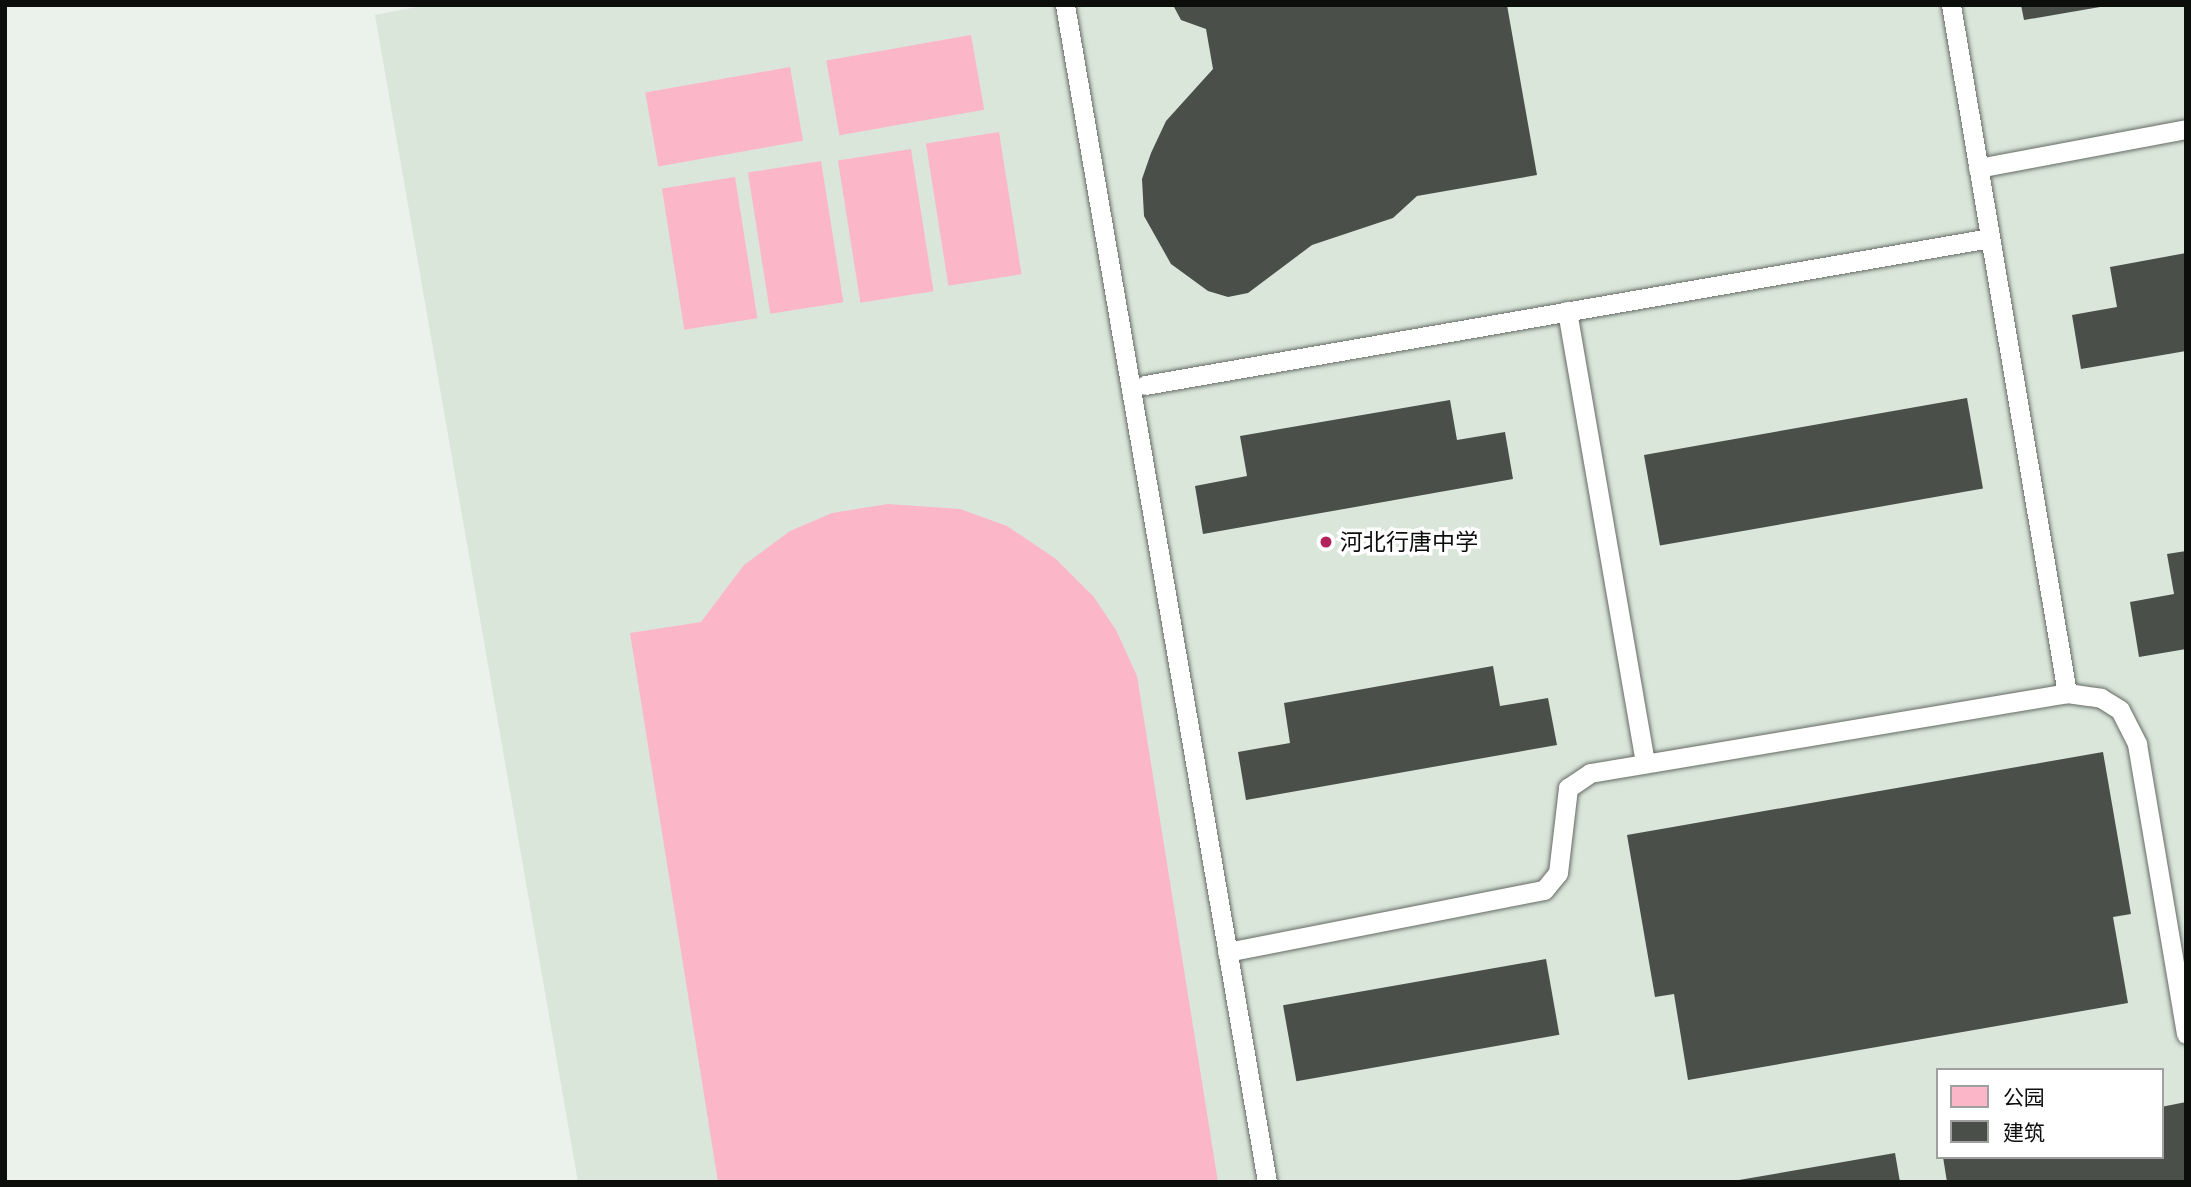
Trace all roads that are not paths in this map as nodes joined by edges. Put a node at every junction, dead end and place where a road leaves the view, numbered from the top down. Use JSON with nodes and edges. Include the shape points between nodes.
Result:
{"nodes":[{"id":1,"x":1065,"y":5,"type":"edge"},
{"id":2,"x":1951,"y":5,"type":"edge"},
{"id":3,"x":2186,"y":129,"type":"edge"},
{"id":4,"x":1978,"y":168,"type":"junction"},
{"id":5,"x":1990,"y":238,"type":"junction"},
{"id":6,"x":1567,"y":311,"type":"junction"},
{"id":7,"x":1145,"y":385,"type":"dead end"},
{"id":8,"x":2067,"y":693,"type":"junction"},
{"id":9,"x":1645,"y":763,"type":"junction"},
{"id":10,"x":1227,"y":952,"type":"junction"},
{"id":11,"x":2186,"y":1034,"type":"edge"},
{"id":12,"x":1267,"y":1182,"type":"edge"}],
"edges":[{"from":1,"to":10,"type":"lane"},
{"from":2,"to":4,"type":"lane"},
{"from":3,"to":4,"type":"lane"},
{"from":4,"to":5,"type":"lane"},
{"from":5,"to":6,"type":"lane"},
{"from":5,"to":8,"type":"lane"},
{"from":6,"to":7,"type":"lane"},
{"from":6,"to":9,"type":"lane"},
{"from":8,"to":9,"type":"lane"},
{"from":8,"to":11,"type":"lane","via":[[2101,698],[2120,710],[2137,744]]},
{"from":9,"to":10,"type":"lane","via":[[1590,773],[1568,788],[1558,873],[1544,890]]},
{"from":10,"to":12,"type":"lane"}]}
